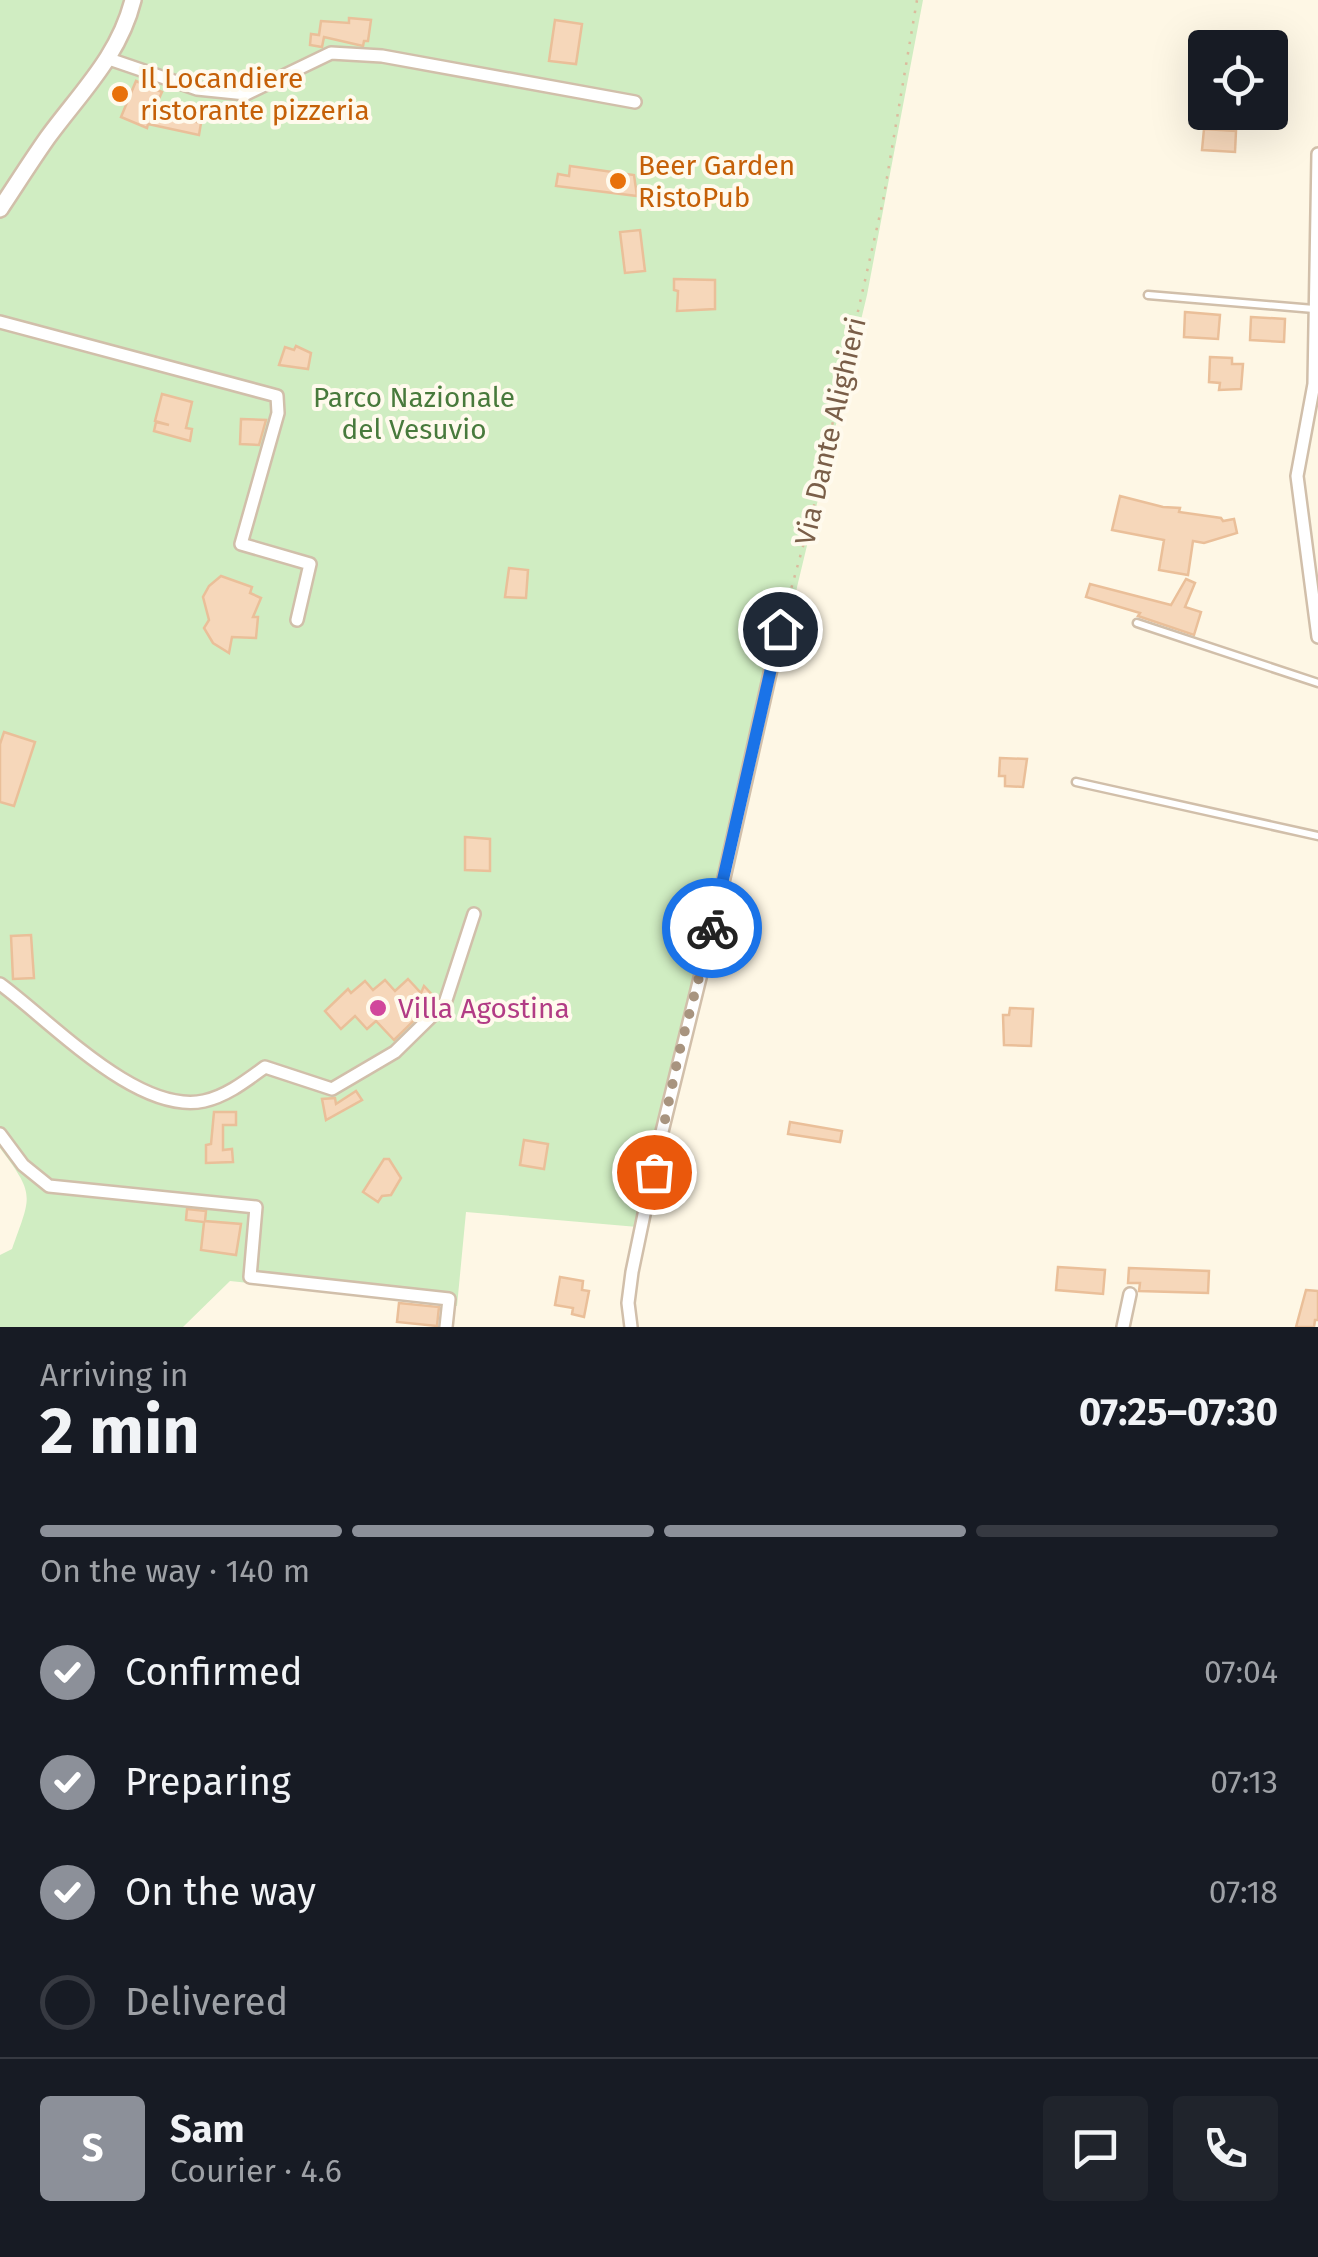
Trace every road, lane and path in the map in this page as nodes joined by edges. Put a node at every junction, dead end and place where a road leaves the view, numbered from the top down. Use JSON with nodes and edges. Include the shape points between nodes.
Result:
{"nodes":[{"id":1,"x":134,"y":0,"type":"edge"},
{"id":2,"x":917,"y":0,"type":"edge"},
{"id":3,"x":110,"y":59,"type":"junction"},
{"id":4,"x":636,"y":102,"type":"dead end"},
{"id":5,"x":1318,"y":154,"type":"edge"},
{"id":6,"x":0,"y":209,"type":"edge"},
{"id":7,"x":1148,"y":295,"type":"dead end"},
{"id":8,"x":1314,"y":310,"type":"junction"},
{"id":9,"x":0,"y":322,"type":"edge"},
{"id":10,"x":1315,"y":605,"type":"edge"},
{"id":11,"x":297,"y":620,"type":"dead end"},
{"id":12,"x":1138,"y":623,"type":"dead end"},
{"id":13,"x":780,"y":629,"type":"joint"},
{"id":14,"x":1318,"y":636,"type":"edge"},
{"id":15,"x":1318,"y":683,"type":"edge"},
{"id":16,"x":1076,"y":782,"type":"dead end"},
{"id":17,"x":1318,"y":836,"type":"edge"},
{"id":18,"x":474,"y":914,"type":"dead end"},
{"id":19,"x":0,"y":984,"type":"edge"},
{"id":20,"x":0,"y":1134,"type":"edge"},
{"id":21,"x":1130,"y":1294,"type":"dead end"},
{"id":22,"x":446,"y":1327,"type":"edge"},
{"id":23,"x":631,"y":1327,"type":"edge"},
{"id":24,"x":1123,"y":1327,"type":"edge"}],
"edges":[{"from":1,"to":3,"type":"street"},
{"from":2,"to":13,"type":"path","name":"Via Dante Alighieri","via":[[883,201]]},
{"from":3,"to":4,"type":"street","via":[[196,89],[246,94],[331,53],[382,56]]},
{"from":3,"to":6,"type":"street"},
{"from":5,"to":8,"type":"street"},
{"from":7,"to":8,"type":"lane"},
{"from":8,"to":10,"type":"street","via":[[1314,384],[1297,476]]},
{"from":9,"to":11,"type":"street","via":[[276,396],[278,412],[241,544],[310,564]]},
{"from":10,"to":14,"type":"street"},
{"from":12,"to":15,"type":"lane"},
{"from":13,"to":23,"type":"street","via":[[657,1152],[632,1272]]},
{"from":16,"to":17,"type":"lane"},
{"from":18,"to":19,"type":"street","via":[[444,1003],[396,1052],[332,1088],[265,1067],[208,1100],[171,1101],[114,1076]]},
{"from":20,"to":22,"type":"street","via":[[49,1186],[256,1206],[250,1277],[449,1298]]},
{"from":21,"to":24,"type":"street"}]}
